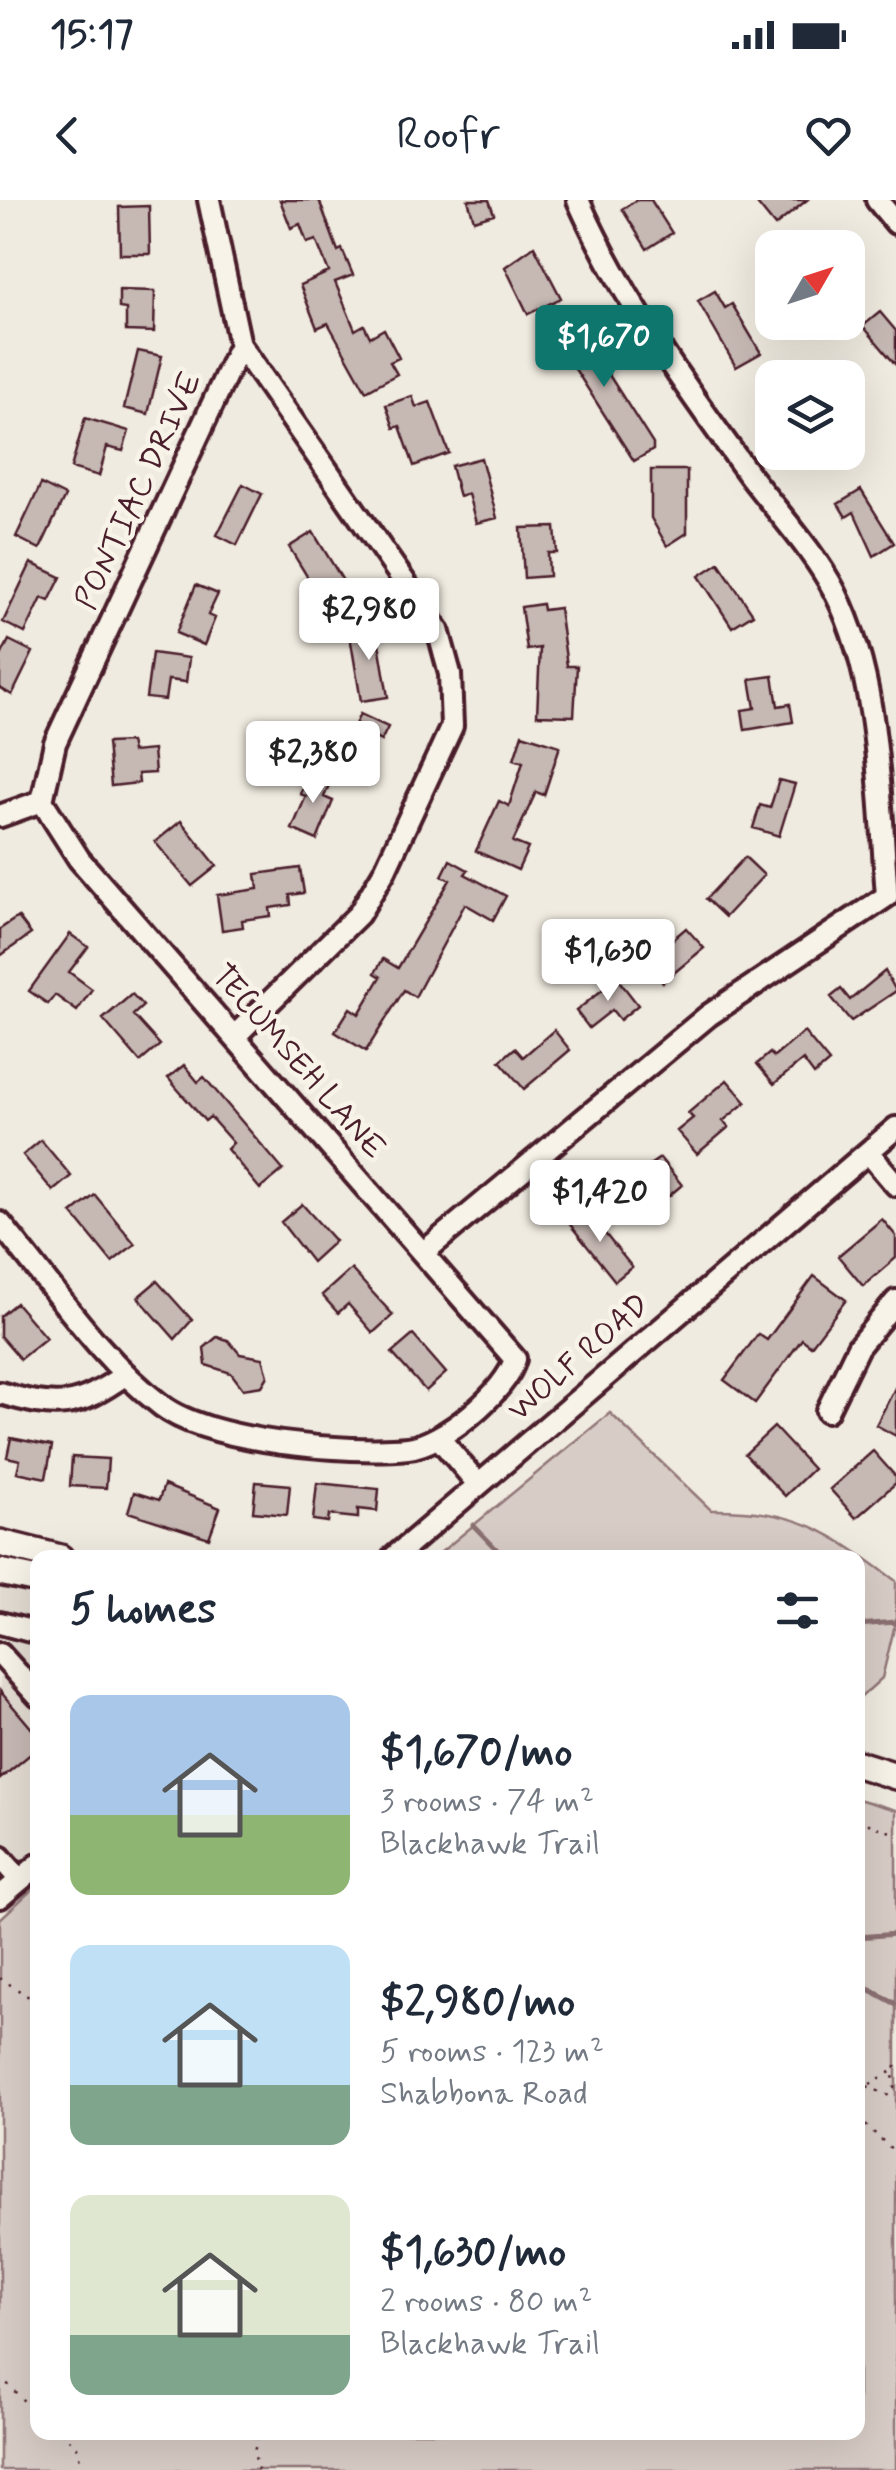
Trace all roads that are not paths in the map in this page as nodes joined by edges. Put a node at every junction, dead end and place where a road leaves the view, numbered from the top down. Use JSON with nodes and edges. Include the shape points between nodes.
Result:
{"nodes":[{"id":1,"x":208,"y":200,"type":"edge"},
{"id":2,"x":578,"y":200,"type":"edge"},
{"id":3,"x":877,"y":200,"type":"edge"},
{"id":4,"x":896,"y":222,"type":"edge"},
{"id":5,"x":240,"y":345,"type":"junction"},
{"id":6,"x":42,"y":801,"type":"junction"},
{"id":7,"x":0,"y":816,"type":"edge"},
{"id":8,"x":891,"y":902,"type":"edge"},
{"id":9,"x":235,"y":1036,"type":"junction"},
{"id":10,"x":896,"y":1128,"type":"edge"},
{"id":11,"x":868,"y":1152,"type":"junction"},
{"id":12,"x":896,"y":1185,"type":"edge"},
{"id":13,"x":0,"y":1224,"type":"edge"},
{"id":14,"x":424,"y":1252,"type":"junction"},
{"id":15,"x":896,"y":1301,"type":"edge"},
{"id":16,"x":126,"y":1374,"type":"junction"},
{"id":17,"x":0,"y":1394,"type":"edge"},
{"id":18,"x":827,"y":1411,"type":"dead end"},
{"id":19,"x":439,"y":1438,"type":"junction"},
{"id":20,"x":478,"y":1484,"type":"junction"},
{"id":21,"x":0,"y":1543,"type":"edge"},
{"id":22,"x":30,"y":1550,"type":"edge"},
{"id":23,"x":402,"y":1550,"type":"edge"},
{"id":24,"x":0,"y":1572,"type":"edge"},
{"id":25,"x":30,"y":1578,"type":"edge"},
{"id":26,"x":0,"y":1623,"type":"edge"},
{"id":27,"x":30,"y":1631,"type":"edge"},
{"id":28,"x":0,"y":1654,"type":"edge"},
{"id":29,"x":30,"y":1687,"type":"edge"},
{"id":30,"x":865,"y":1766,"type":"edge"},
{"id":31,"x":896,"y":1776,"type":"edge"},
{"id":32,"x":0,"y":1857,"type":"edge"},
{"id":33,"x":30,"y":1872,"type":"edge"},
{"id":34,"x":20,"y":1880,"type":"junction"},
{"id":35,"x":0,"y":1898,"type":"edge"}],
"edges":[{"from":1,"to":5,"type":"street","name":"PONTIAC DRIVE"},
{"from":2,"to":8,"type":"street","via":[[626,294],[834,590],[854,640],[874,731]]},
{"from":3,"to":4,"type":"street"},
{"from":5,"to":6,"type":"street","name":"PONTIAC DRIVE","via":[[55,743]]},
{"from":5,"to":9,"type":"street","via":[[438,630],[450,674],[452,726],[358,914]]},
{"from":6,"to":7,"type":"street"},
{"from":6,"to":9,"type":"street","name":"TECUMSEH LANE","via":[[79,859]]},
{"from":8,"to":14,"type":"street","via":[[708,1015]]},
{"from":9,"to":14,"type":"street","name":"TECUMSEH LANE"},
{"from":10,"to":11,"type":"street","name":"WOLF ROAD"},
{"from":11,"to":12,"type":"street"},
{"from":11,"to":20,"type":"street","name":"WOLF ROAD"},
{"from":13,"to":16,"type":"street"},
{"from":14,"to":19,"type":"street","name":"TECUMSEH LANE","via":[[516,1359],[511,1376]]},
{"from":15,"to":18,"type":"street","via":[[858,1347]]},
{"from":16,"to":17,"type":"street","via":[[70,1406]]},
{"from":16,"to":19,"type":"street","via":[[165,1409],[254,1439],[410,1448]]},
{"from":19,"to":20,"type":"street"},
{"from":20,"to":23,"type":"street","name":"WOLF ROAD"},
{"from":21,"to":22,"type":"main road"},
{"from":24,"to":25,"type":"main road"},
{"from":26,"to":27,"type":"street"},
{"from":28,"to":29,"type":"street"},
{"from":30,"to":31,"type":"main road"},
{"from":32,"to":34,"type":"street"},
{"from":33,"to":34,"type":"street"},
{"from":34,"to":35,"type":"street"}]}
